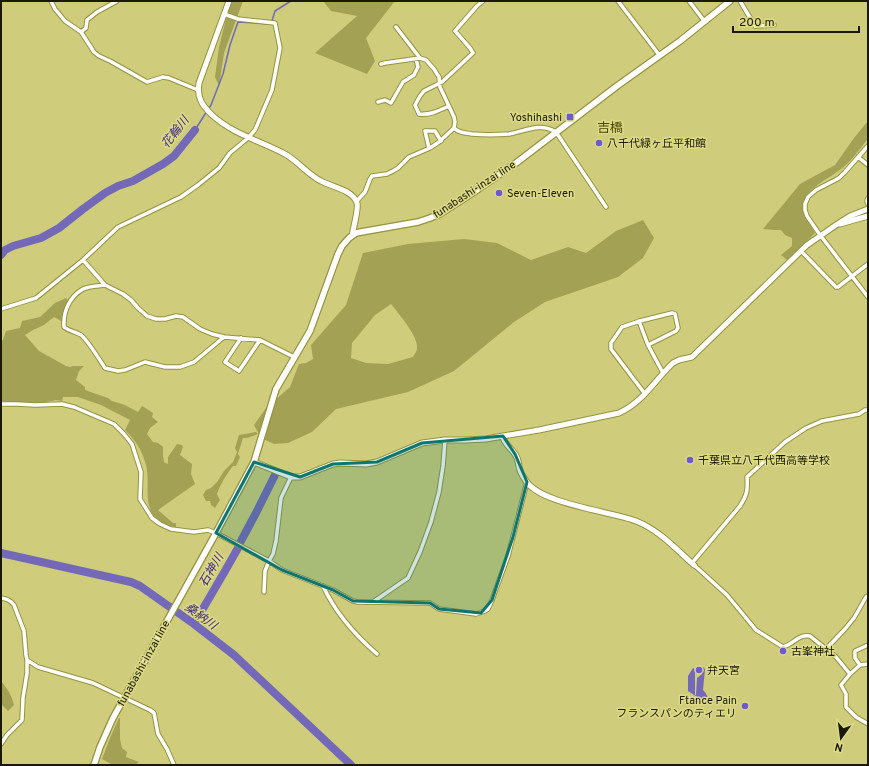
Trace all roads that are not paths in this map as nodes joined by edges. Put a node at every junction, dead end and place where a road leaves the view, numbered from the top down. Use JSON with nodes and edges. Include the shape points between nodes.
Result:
{"nodes":[{"id":1,"x":50,"y":1,"type":"edge"},
{"id":2,"x":117,"y":1,"type":"edge"},
{"id":3,"x":229,"y":1,"type":"edge"},
{"id":4,"x":483,"y":1,"type":"edge"},
{"id":5,"x":618,"y":1,"type":"edge"},
{"id":6,"x":689,"y":1,"type":"edge"},
{"id":7,"x":730,"y":1,"type":"edge"},
{"id":8,"x":740,"y":1,"type":"edge"},
{"id":9,"x":224,"y":14,"type":"junction"},
{"id":10,"x":705,"y":22,"type":"junction"},
{"id":11,"x":774,"y":25,"type":"dead end"},
{"id":12,"x":396,"y":26,"type":"dead end"},
{"id":13,"x":81,"y":32,"type":"junction"},
{"id":14,"x":660,"y":56,"type":"junction"},
{"id":15,"x":418,"y":58,"type":"junction"},
{"id":16,"x":381,"y":64,"type":"dead end"},
{"id":17,"x":440,"y":83,"type":"junction"},
{"id":18,"x":198,"y":90,"type":"junction"},
{"id":19,"x":378,"y":102,"type":"dead end"},
{"id":20,"x":449,"y":106,"type":"junction"},
{"id":21,"x":454,"y":128,"type":"junction"},
{"id":22,"x":556,"y":132,"type":"junction"},
{"id":23,"x":248,"y":138,"type":"junction"},
{"id":24,"x":441,"y":141,"type":"junction"},
{"id":25,"x":868,"y":146,"type":"edge"},
{"id":26,"x":429,"y":148,"type":"junction"},
{"id":27,"x":858,"y":157,"type":"junction"},
{"id":28,"x":868,"y":165,"type":"edge"},
{"id":29,"x":868,"y":198,"type":"edge"},
{"id":30,"x":357,"y":201,"type":"junction"},
{"id":31,"x":868,"y":204,"type":"edge"},
{"id":32,"x":606,"y":208,"type":"dead end"},
{"id":33,"x":868,"y":209,"type":"edge"},
{"id":34,"x":868,"y":216,"type":"edge"},
{"id":35,"x":836,"y":225,"type":"junction"},
{"id":36,"x":820,"y":235,"type":"junction"},
{"id":37,"x":352,"y":236,"type":"junction"},
{"id":38,"x":801,"y":251,"type":"junction"},
{"id":39,"x":83,"y":260,"type":"junction"},
{"id":40,"x":868,"y":264,"type":"edge"},
{"id":41,"x":853,"y":276,"type":"junction"},
{"id":42,"x":105,"y":285,"type":"junction"},
{"id":43,"x":867,"y":294,"type":"edge"},
{"id":44,"x":1,"y":309,"type":"edge"},
{"id":45,"x":639,"y":321,"type":"junction"},
{"id":46,"x":224,"y":337,"type":"junction"},
{"id":47,"x":241,"y":338,"type":"junction"},
{"id":48,"x":260,"y":340,"type":"junction"},
{"id":49,"x":648,"y":345,"type":"junction"},
{"id":50,"x":294,"y":357,"type":"junction"},
{"id":51,"x":663,"y":373,"type":"junction"},
{"id":52,"x":645,"y":394,"type":"junction"},
{"id":53,"x":1,"y":404,"type":"edge"},
{"id":54,"x":868,"y":410,"type":"edge"},
{"id":55,"x":503,"y":436,"type":"junction"},
{"id":56,"x":445,"y":440,"type":"junction"},
{"id":57,"x":254,"y":462,"type":"junction"},
{"id":58,"x":292,"y":476,"type":"junction"},
{"id":59,"x":527,"y":482,"type":"junction"},
{"id":60,"x":216,"y":533,"type":"junction"},
{"id":61,"x":268,"y":561,"type":"junction"},
{"id":62,"x":693,"y":564,"type":"junction"},
{"id":63,"x":323,"y":586,"type":"junction"},
{"id":64,"x":264,"y":592,"type":"dead end"},
{"id":65,"x":868,"y":596,"type":"edge"},
{"id":66,"x":1,"y":598,"type":"edge"},
{"id":67,"x":372,"y":602,"type":"junction"},
{"id":68,"x":868,"y":644,"type":"edge"},
{"id":69,"x":826,"y":649,"type":"junction"},
{"id":70,"x":377,"y":654,"type":"dead end"},
{"id":71,"x":27,"y":660,"type":"junction"},
{"id":72,"x":868,"y":664,"type":"edge"},
{"id":73,"x":860,"y":665,"type":"junction"},
{"id":74,"x":850,"y":674,"type":"junction"},
{"id":75,"x":125,"y":698,"type":"junction"},
{"id":76,"x":868,"y":724,"type":"edge"},
{"id":77,"x":1,"y":744,"type":"edge"},
{"id":78,"x":94,"y":765,"type":"edge"},
{"id":79,"x":174,"y":765,"type":"edge"}],
"edges":[{"from":1,"to":13,"type":"street","via":[[65,21]]},
{"from":2,"to":13,"type":"street","via":[[87,20],[86,28]]},
{"from":3,"to":9,"type":"street"},
{"from":4,"to":17,"type":"street","via":[[455,31],[473,53]]},
{"from":5,"to":14,"type":"street"},
{"from":6,"to":10,"type":"street"},
{"from":7,"to":10,"type":"main road","name":"funabashi-inzai line"},
{"from":8,"to":11,"type":"street","via":[[755,26]]},
{"from":9,"to":18,"type":"street"},
{"from":9,"to":23,"type":"street","via":[[238,19],[275,23],[280,48],[272,90]]},
{"from":10,"to":14,"type":"main road","name":"funabashi-inzai line"},
{"from":12,"to":15,"type":"street"},
{"from":13,"to":18,"type":"street","via":[[99,56],[147,82],[163,77]]},
{"from":14,"to":22,"type":"main road","name":"funabashi-inzai line"},
{"from":15,"to":16,"type":"street"},
{"from":15,"to":17,"type":"street","via":[[426,60],[434,69]]},
{"from":15,"to":19,"type":"street","via":[[418,67],[414,75],[403,82],[391,103],[385,100]]},
{"from":17,"to":20,"type":"street"},
{"from":17,"to":20,"type":"street","via":[[424,91],[415,105],[419,114],[433,113]]},
{"from":18,"to":23,"type":"street","via":[[201,102],[219,122]]},
{"from":20,"to":21,"type":"street","via":[[454,117]]},
{"from":21,"to":22,"type":"street","via":[[464,133],[492,135],[537,127],[550,128]]},
{"from":21,"to":24,"type":"street"},
{"from":22,"to":32,"type":"street"},
{"from":22,"to":37,"type":"main road","name":"funabashi-inzai line","via":[[440,214],[418,222],[360,232]]},
{"from":23,"to":30,"type":"street","via":[[283,153],[309,174],[347,192]]},
{"from":23,"to":39,"type":"street","via":[[198,185],[181,197],[118,227]]},
{"from":24,"to":26,"type":"street"},
{"from":24,"to":26,"type":"street","via":[[435,131],[425,131]]},
{"from":25,"to":27,"type":"street"},
{"from":26,"to":30,"type":"street","via":[[409,157],[387,174],[372,176],[365,192]]},
{"from":27,"to":28,"type":"street"},
{"from":27,"to":36,"type":"street","via":[[839,178],[808,197],[805,210]]},
{"from":29,"to":31,"type":"street"},
{"from":30,"to":37,"type":"street","via":[[358,209]]},
{"from":33,"to":35,"type":"street"},
{"from":34,"to":35,"type":"street"},
{"from":35,"to":36,"type":"street"},
{"from":36,"to":38,"type":"street"},
{"from":36,"to":41,"type":"street"},
{"from":37,"to":50,"type":"main road","name":"funabashi-inzai line","via":[[338,254],[314,322]]},
{"from":38,"to":41,"type":"street","via":[[836,287]]},
{"from":38,"to":51,"type":"street","via":[[692,357],[673,363]]},
{"from":39,"to":42,"type":"street"},
{"from":39,"to":44,"type":"street","via":[[36,298]]},
{"from":40,"to":41,"type":"street"},
{"from":41,"to":43,"type":"street"},
{"from":42,"to":46,"type":"street","via":[[124,294],[147,316],[156,319],[183,317],[200,329]]},
{"from":42,"to":46,"type":"street","via":[[84,289],[70,300],[64,321],[64,327],[80,335],[105,368],[125,370],[145,362],[165,367],[180,367],[194,362]]},
{"from":45,"to":49,"type":"street"},
{"from":45,"to":49,"type":"street","via":[[675,314],[678,328],[676,331]]},
{"from":45,"to":52,"type":"street","via":[[622,328],[611,343],[611,349]]},
{"from":46,"to":47,"type":"street"},
{"from":47,"to":48,"type":"street"},
{"from":47,"to":48,"type":"street","via":[[225,362],[239,371]]},
{"from":48,"to":50,"type":"street"},
{"from":49,"to":51,"type":"street"},
{"from":50,"to":57,"type":"main road","name":"funabashi-inzai line","via":[[276,388]]},
{"from":51,"to":52,"type":"street"},
{"from":52,"to":55,"type":"street","via":[[627,409],[612,415]]},
{"from":53,"to":60,"type":"street","via":[[62,404],[114,424],[132,444],[141,472],[140,499],[152,518],[171,529],[194,532],[208,530]]},
{"from":54,"to":62,"type":"street","via":[[814,424],[785,442],[747,477],[746,497]]},
{"from":55,"to":56,"type":"street"},
{"from":55,"to":59,"type":"street","via":[[503,440],[518,458],[520,472]]},
{"from":56,"to":58,"type":"street","via":[[422,443],[377,462],[333,464],[300,477]]},
{"from":56,"to":67,"type":"street","via":[[439,492],[420,552],[408,578]]},
{"from":57,"to":58,"type":"street"},
{"from":57,"to":60,"type":"main road","name":"funabashi-inzai line"},
{"from":58,"to":61,"type":"street","via":[[281,498],[276,541]]},
{"from":59,"to":62,"type":"street","via":[[541,493],[565,502],[630,519],[650,527]]},
{"from":59,"to":67,"type":"street","via":[[508,556],[488,609],[476,614],[439,609],[430,603]]},
{"from":60,"to":61,"type":"street"},
{"from":60,"to":75,"type":"main road","name":"funabashi-inzai line"},
{"from":61,"to":63,"type":"street","via":[[282,570]]},
{"from":61,"to":64,"type":"street"},
{"from":62,"to":69,"type":"street","via":[[727,595],[760,633],[783,647],[802,636],[810,636]]},
{"from":63,"to":67,"type":"street","via":[[353,601]]},
{"from":63,"to":70,"type":"street","via":[[336,610],[360,639]]},
{"from":65,"to":69,"type":"street","via":[[854,618]]},
{"from":66,"to":71,"type":"street","via":[[14,605],[24,631]]},
{"from":68,"to":73,"type":"street","via":[[856,651],[855,658]]},
{"from":69,"to":74,"type":"street"},
{"from":71,"to":75,"type":"street","via":[[38,667],[93,683]]},
{"from":71,"to":77,"type":"street","via":[[22,720]]},
{"from":72,"to":73,"type":"street"},
{"from":73,"to":74,"type":"street"},
{"from":74,"to":76,"type":"street","via":[[841,685],[847,698],[846,707],[856,718]]},
{"from":75,"to":78,"type":"main road","name":"funabashi-inzai line","via":[[108,729]]},
{"from":75,"to":79,"type":"street","via":[[154,713],[158,734]]}]}
